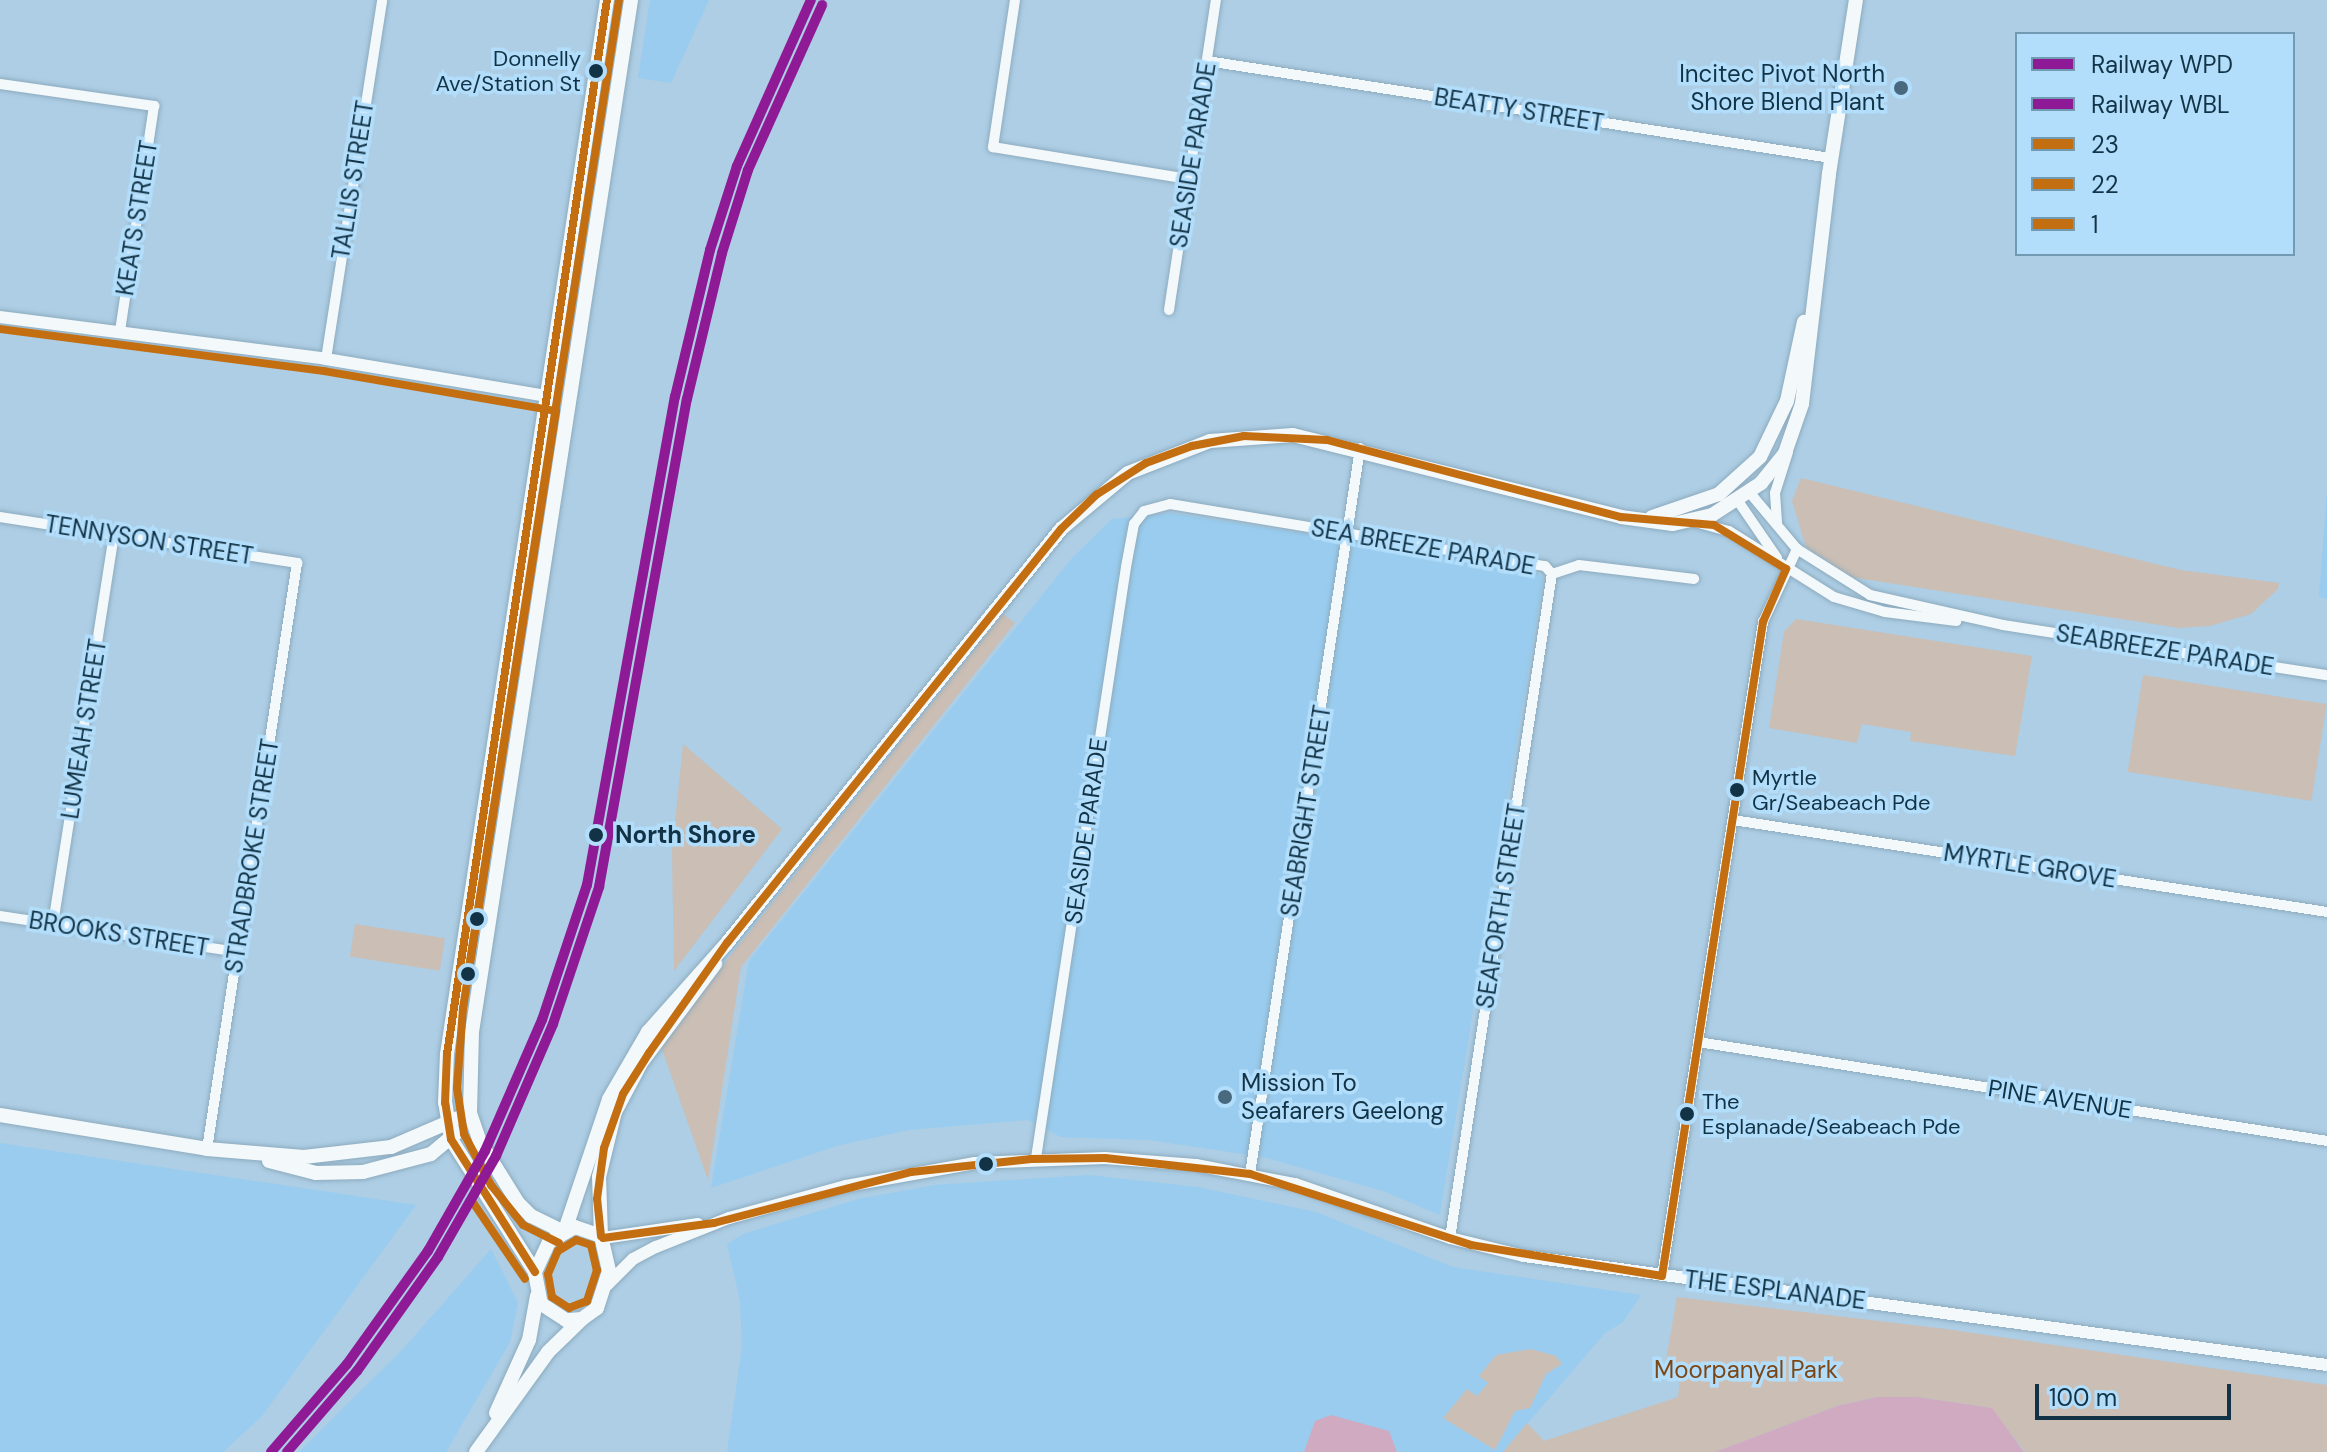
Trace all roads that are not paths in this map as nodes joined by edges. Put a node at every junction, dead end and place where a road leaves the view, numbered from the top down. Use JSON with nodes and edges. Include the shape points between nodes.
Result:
{"nodes":[{"id":1,"x":382,"y":0,"type":"edge"},
{"id":2,"x":607,"y":0,"type":"edge"},
{"id":3,"x":631,"y":0,"type":"edge"},
{"id":4,"x":1015,"y":0,"type":"edge"},
{"id":5,"x":1216,"y":0,"type":"edge"},
{"id":6,"x":1856,"y":0,"type":"edge"},
{"id":7,"x":1207,"y":61,"type":"junction"},
{"id":8,"x":0,"y":84,"type":"edge"},
{"id":9,"x":1831,"y":158,"type":"junction"},
{"id":10,"x":1189,"y":179,"type":"junction"},
{"id":11,"x":1814,"y":286,"type":"junction"},
{"id":12,"x":1169,"y":310,"type":"dead end"},
{"id":13,"x":0,"y":317,"type":"edge"},
{"id":14,"x":120,"y":331,"type":"junction"},
{"id":15,"x":326,"y":359,"type":"junction"},
{"id":16,"x":546,"y":396,"type":"junction"},
{"id":17,"x":570,"y":401,"type":"junction"},
{"id":18,"x":1794,"y":431,"type":"junction"},
{"id":19,"x":1360,"y":448,"type":"junction"},
{"id":20,"x":1735,"y":482,"type":"junction"},
{"id":21,"x":1744,"y":497,"type":"junction"},
{"id":22,"x":1148,"y":508,"type":"joint"},
{"id":23,"x":0,"y":517,"type":"edge"},
{"id":24,"x":1621,"y":517,"type":"junction"},
{"id":25,"x":1693,"y":522,"type":"junction"},
{"id":26,"x":1781,"y":532,"type":"junction"},
{"id":27,"x":114,"y":535,"type":"junction"},
{"id":28,"x":1348,"y":535,"type":"junction"},
{"id":29,"x":1797,"y":549,"type":"junction"},
{"id":30,"x":297,"y":563,"type":"joint"},
{"id":31,"x":1786,"y":569,"type":"junction"},
{"id":32,"x":1552,"y":574,"type":"junction"},
{"id":33,"x":1694,"y":579,"type":"dead end"},
{"id":34,"x":2003,"y":625,"type":"junction"},
{"id":35,"x":2327,"y":675,"type":"edge"},
{"id":36,"x":1733,"y":820,"type":"junction"},
{"id":37,"x":2327,"y":912,"type":"edge"},
{"id":38,"x":0,"y":916,"type":"edge"},
{"id":39,"x":53,"y":924,"type":"junction"},
{"id":40,"x":727,"y":943,"type":"junction"},
{"id":41,"x":237,"y":952,"type":"junction"},
{"id":42,"x":1698,"y":1042,"type":"junction"},
{"id":43,"x":470,"y":1113,"type":"junction"},
{"id":44,"x":0,"y":1115,"type":"edge"},
{"id":45,"x":449,"y":1132,"type":"junction"},
{"id":46,"x":2327,"y":1141,"type":"edge"},
{"id":47,"x":207,"y":1149,"type":"junction"},
{"id":48,"x":1036,"y":1158,"type":"junction"},
{"id":49,"x":1250,"y":1174,"type":"junction"},
{"id":50,"x":714,"y":1223,"type":"junction"},
{"id":51,"x":564,"y":1231,"type":"junction"},
{"id":52,"x":602,"y":1237,"type":"junction"},
{"id":53,"x":1450,"y":1238,"type":"junction"},
{"id":54,"x":535,"y":1272,"type":"junction"},
{"id":55,"x":1662,"y":1276,"type":"junction"},
{"id":56,"x":607,"y":1285,"type":"junction"},
{"id":57,"x":537,"y":1296,"type":"junction"},
{"id":58,"x":582,"y":1319,"type":"junction"},
{"id":59,"x":2327,"y":1365,"type":"edge"},
{"id":60,"x":480,"y":1446,"type":"edge"}],
"edges":[{"from":1,"to":15,"type":"street","name":"TALLIS STREET"},
{"from":2,"to":16,"type":"main road"},
{"from":3,"to":17,"type":"main road"},
{"from":4,"to":10,"type":"street","via":[[993,147]]},
{"from":5,"to":7,"type":"street","name":"SEASIDE PARADE"},
{"from":6,"to":9,"type":"main road"},
{"from":7,"to":9,"type":"street","name":"BEATTY STREET"},
{"from":7,"to":10,"type":"street","name":"SEASIDE PARADE"},
{"from":8,"to":14,"type":"street","name":"KEATS STREET","via":[[154,106]]},
{"from":9,"to":11,"type":"main road"},
{"from":10,"to":12,"type":"street","name":"SEASIDE PARADE"},
{"from":11,"to":18,"type":"main road","via":[[1806,377]]},
{"from":11,"to":20,"type":"main road","via":[[1776,430],[1760,457]]},
{"from":13,"to":14,"type":"street"},
{"from":14,"to":15,"type":"street"},
{"from":15,"to":16,"type":"street"},
{"from":16,"to":17,"type":"main road"},
{"from":16,"to":45,"type":"main road","via":[[452,1005]]},
{"from":17,"to":43,"type":"main road","via":[[475,1010]]},
{"from":18,"to":21,"type":"main road","via":[[1780,460]]},
{"from":18,"to":26,"type":"street","via":[[1775,493]]},
{"from":19,"to":24,"type":"main road"},
{"from":19,"to":28,"type":"street","name":"SEABRIGHT STREET"},
{"from":19,"to":40,"type":"main road","via":[[1293,435],[1229,438],[1146,463],[1096,495],[1055,535]]},
{"from":20,"to":21,"type":"main road"},
{"from":20,"to":24,"type":"main road","via":[[1682,511]]},
{"from":21,"to":25,"type":"main road"},
{"from":21,"to":26,"type":"street","name":"SEABREEZE PARADE"},
{"from":21,"to":31,"type":"street","name":"SEABREEZE PARADE"},
{"from":22,"to":28,"type":"street","name":"SEA BREEZE PARADE","via":[[1170,504]]},
{"from":22,"to":48,"type":"street","name":"SEASIDE PARADE","via":[[1137,518],[1129,546]]},
{"from":23,"to":27,"type":"street","name":"TENNYSON STREET"},
{"from":24,"to":25,"type":"main road","via":[[1659,524]]},
{"from":25,"to":31,"type":"street","name":"SEABREEZE PARADE","via":[[1723,528]]},
{"from":26,"to":29,"type":"street","name":"SEABREEZE PARADE"},
{"from":27,"to":30,"type":"street","name":"TENNYSON STREET"},
{"from":27,"to":39,"type":"street","name":"LUMEAH STREET"},
{"from":28,"to":32,"type":"street","name":"SEA BREEZE PARADE","via":[[1545,566]]},
{"from":28,"to":49,"type":"street","name":"SEABRIGHT STREET"},
{"from":29,"to":31,"type":"street"},
{"from":29,"to":34,"type":"street","name":"SEABREEZE PARADE","via":[[1870,595]]},
{"from":30,"to":41,"type":"street","name":"STRADBROKE STREET"},
{"from":31,"to":34,"type":"street","name":"SEABREEZE PARADE","via":[[1834,597],[1864,607]]},
{"from":31,"to":36,"type":"street","via":[[1763,622]]},
{"from":32,"to":33,"type":"street","name":"SEA BREEZE PARADE","via":[[1579,565]]},
{"from":32,"to":53,"type":"street","name":"SEAFORTH STREET"},
{"from":34,"to":35,"type":"street","name":"SEABREEZE PARADE"},
{"from":36,"to":37,"type":"street","name":"MYRTLE GROVE"},
{"from":36,"to":42,"type":"street"},
{"from":38,"to":39,"type":"street","name":"BROOKS STREET"},
{"from":39,"to":41,"type":"street","name":"BROOKS STREET"},
{"from":40,"to":51,"type":"main road","via":[[680,992],[622,1071]]},
{"from":40,"to":52,"type":"main road","via":[[641,1063],[615,1112],[599,1177]]},
{"from":41,"to":47,"type":"street","name":"STRADBROKE STREET"},
{"from":42,"to":46,"type":"street","name":"PINE AVENUE"},
{"from":42,"to":55,"type":"street"},
{"from":43,"to":45,"type":"main road"},
{"from":43,"to":51,"type":"main road","via":[[480,1142],[518,1203]]},
{"from":44,"to":47,"type":"main road"},
{"from":45,"to":47,"type":"main road","via":[[431,1154],[363,1172],[300,1170],[257,1156]]},
{"from":45,"to":54,"type":"main road"},
{"from":48,"to":49,"type":"street","name":"THE ESPLANADE","via":[[1148,1160]]},
{"from":48,"to":50,"type":"street","name":"THE ESPLANADE","via":[[911,1172]]},
{"from":49,"to":53,"type":"street","name":"THE ESPLANADE"},
{"from":50,"to":52,"type":"street","name":"THE ESPLANADE"},
{"from":50,"to":56,"type":"street","name":"THE ESPLANADE","via":[[641,1253]]},
{"from":51,"to":52,"type":"main road","via":[[582,1227]]},
{"from":51,"to":54,"type":"main road","via":[[541,1253]]},
{"from":52,"to":56,"type":"main road"},
{"from":53,"to":55,"type":"street","name":"THE ESPLANADE","via":[[1524,1256]]},
{"from":54,"to":57,"type":"main road"},
{"from":55,"to":59,"type":"street","name":"THE ESPLANADE"},
{"from":56,"to":58,"type":"main road","via":[[597,1308]]},
{"from":57,"to":58,"type":"main road","via":[[557,1318]]},
{"from":57,"to":60,"type":"main road","via":[[529,1340]]},
{"from":58,"to":60,"type":"main road","via":[[548,1352]]}]}
